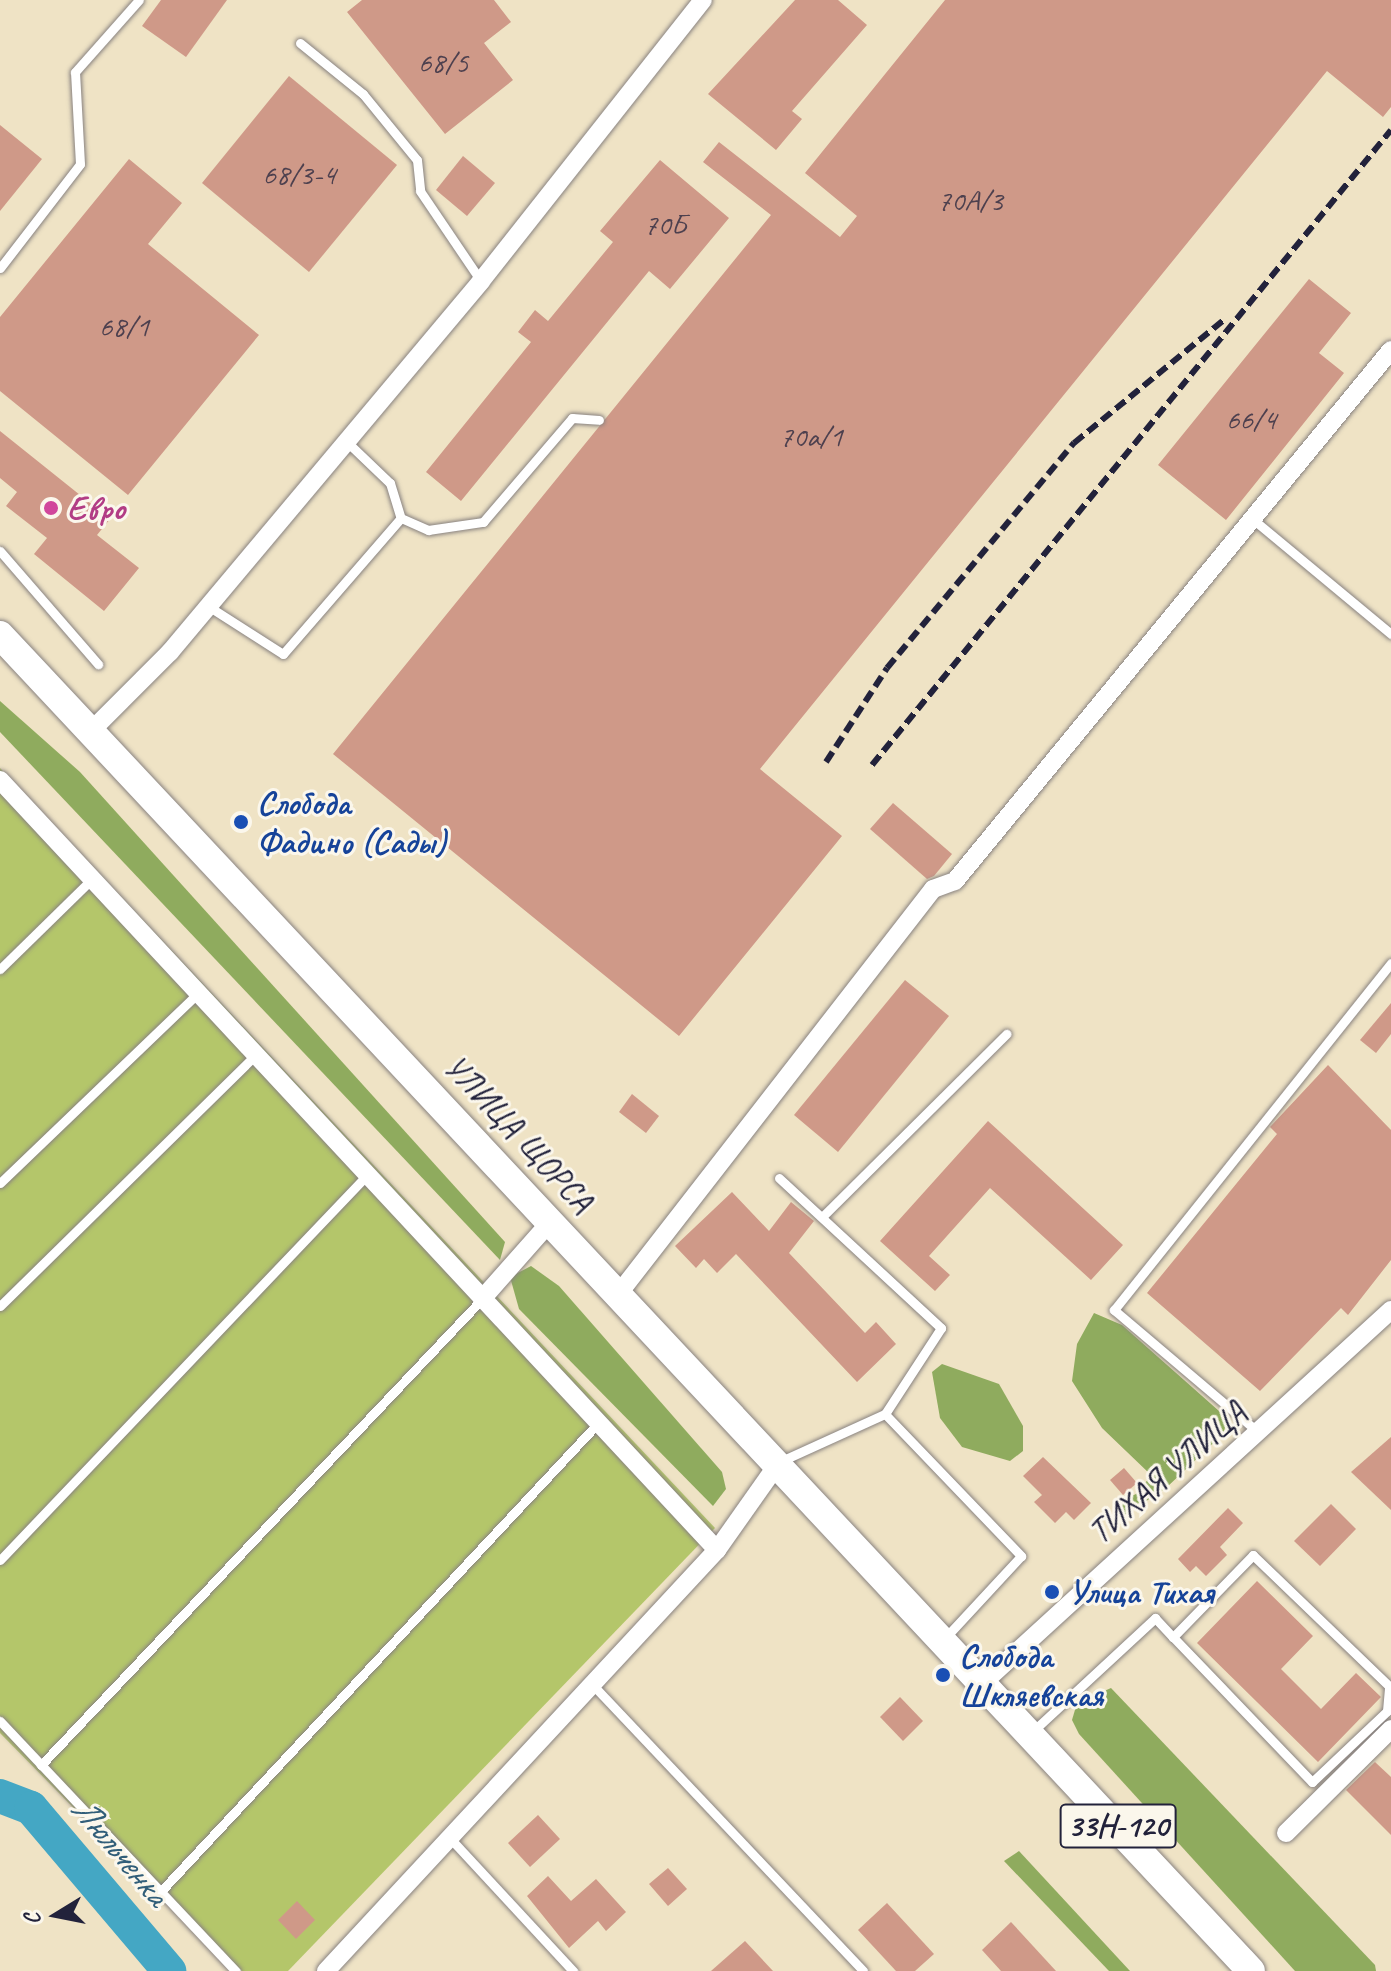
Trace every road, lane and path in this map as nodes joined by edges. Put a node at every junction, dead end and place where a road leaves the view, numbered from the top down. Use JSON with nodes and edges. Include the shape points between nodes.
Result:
{"nodes":[{"id":1,"x":139,"y":0,"type":"edge"},
{"id":2,"x":703,"y":0,"type":"edge"},
{"id":3,"x":300,"y":43,"type":"dead end"},
{"id":4,"x":0,"y":268,"type":"edge"},
{"id":5,"x":481,"y":281,"type":"junction"},
{"id":6,"x":1391,"y":350,"type":"edge"},
{"id":7,"x":599,"y":420,"type":"dead end"},
{"id":8,"x":346,"y":441,"type":"junction"},
{"id":9,"x":401,"y":518,"type":"junction"},
{"id":10,"x":1255,"y":521,"type":"junction"},
{"id":11,"x":0,"y":551,"type":"edge"},
{"id":12,"x":208,"y":606,"type":"junction"},
{"id":13,"x":1391,"y":634,"type":"edge"},
{"id":14,"x":0,"y":635,"type":"edge"},
{"id":15,"x":98,"y":664,"type":"dead end"},
{"id":16,"x":91,"y":731,"type":"junction"},
{"id":17,"x":0,"y":780,"type":"edge"},
{"id":18,"x":91,"y":880,"type":"junction"},
{"id":19,"x":1391,"y":963,"type":"edge"},
{"id":20,"x":0,"y":969,"type":"edge"},
{"id":21,"x":197,"y":994,"type":"junction"},
{"id":22,"x":1006,"y":1034,"type":"dead end"},
{"id":23,"x":255,"y":1055,"type":"junction"},
{"id":24,"x":366,"y":1176,"type":"junction"},
{"id":25,"x":779,"y":1178,"type":"dead end"},
{"id":26,"x":0,"y":1183,"type":"edge"},
{"id":27,"x":822,"y":1217,"type":"junction"},
{"id":28,"x":552,"y":1220,"type":"junction"},
{"id":29,"x":620,"y":1292,"type":"junction"},
{"id":30,"x":482,"y":1299,"type":"junction"},
{"id":31,"x":2,"y":1301,"type":"edge"},
{"id":32,"x":1391,"y":1310,"type":"edge"},
{"id":33,"x":885,"y":1414,"type":"junction"},
{"id":34,"x":600,"y":1420,"type":"junction"},
{"id":35,"x":1259,"y":1433,"type":"junction"},
{"id":36,"x":779,"y":1462,"type":"junction"},
{"id":37,"x":717,"y":1550,"type":"junction"},
{"id":38,"x":0,"y":1560,"type":"edge"},
{"id":39,"x":1173,"y":1637,"type":"junction"},
{"id":40,"x":945,"y":1638,"type":"junction"},
{"id":41,"x":985,"y":1681,"type":"junction"},
{"id":42,"x":591,"y":1683,"type":"junction"},
{"id":43,"x":0,"y":1721,"type":"edge"},
{"id":44,"x":1391,"y":1729,"type":"edge"},
{"id":45,"x":1032,"y":1732,"type":"junction"},
{"id":46,"x":41,"y":1765,"type":"junction"},
{"id":47,"x":1286,"y":1833,"type":"dead end"},
{"id":48,"x":449,"y":1837,"type":"junction"},
{"id":49,"x":162,"y":1890,"type":"junction"},
{"id":50,"x":236,"y":1971,"type":"edge"},
{"id":51,"x":326,"y":1971,"type":"edge"},
{"id":52,"x":573,"y":1971,"type":"edge"},
{"id":53,"x":863,"y":1971,"type":"edge"},
{"id":54,"x":1251,"y":1971,"type":"edge"}],
"edges":[{"from":1,"to":4,"type":"lane","via":[[75,72],[80,164]]},
{"from":2,"to":5,"type":"street"},
{"from":3,"to":5,"type":"lane","via":[[363,94],[417,160],[420,191]]},
{"from":5,"to":8,"type":"street"},
{"from":6,"to":10,"type":"street"},
{"from":7,"to":9,"type":"lane","via":[[572,418],[483,522],[428,530]]},
{"from":8,"to":9,"type":"lane","via":[[390,483]]},
{"from":8,"to":12,"type":"street"},
{"from":9,"to":12,"type":"lane","via":[[283,654]]},
{"from":10,"to":13,"type":"lane"},
{"from":10,"to":29,"type":"street","via":[[955,881],[933,889]]},
{"from":11,"to":15,"type":"lane"},
{"from":12,"to":16,"type":"street"},
{"from":14,"to":16,"type":"main road","name":"УЛИЦА ЩОРСА"},
{"from":16,"to":28,"type":"main road","name":"УЛИЦА ЩОРСА"},
{"from":17,"to":18,"type":"street"},
{"from":18,"to":20,"type":"lane"},
{"from":18,"to":21,"type":"street"},
{"from":19,"to":35,"type":"lane","via":[[1114,1310]]},
{"from":21,"to":23,"type":"street"},
{"from":21,"to":26,"type":"lane"},
{"from":22,"to":27,"type":"lane"},
{"from":23,"to":24,"type":"street"},
{"from":23,"to":31,"type":"lane"},
{"from":24,"to":30,"type":"street"},
{"from":24,"to":38,"type":"lane"},
{"from":25,"to":27,"type":"lane"},
{"from":27,"to":33,"type":"lane","via":[[941,1328]]},
{"from":28,"to":29,"type":"main road","name":"УЛИЦА ЩОРСА"},
{"from":28,"to":30,"type":"street"},
{"from":29,"to":36,"type":"main road","name":"УЛИЦА ЩОРСА"},
{"from":30,"to":34,"type":"street"},
{"from":30,"to":46,"type":"lane"},
{"from":32,"to":35,"type":"street","name":"ТИХАЯ УЛИЦА"},
{"from":33,"to":36,"type":"lane"},
{"from":33,"to":40,"type":"lane","via":[[1021,1556]]},
{"from":34,"to":37,"type":"street"},
{"from":34,"to":49,"type":"lane"},
{"from":35,"to":41,"type":"street","name":"ТИХАЯ УЛИЦА"},
{"from":36,"to":37,"type":"street"},
{"from":36,"to":40,"type":"main road","name":"УЛИЦА ЩОРСА"},
{"from":37,"to":42,"type":"street"},
{"from":39,"to":39,"type":"lane","via":[[1312,1782],[1387,1711],[1389,1686],[1253,1555]]},
{"from":39,"to":45,"type":"lane","via":[[1155,1618]]},
{"from":40,"to":41,"type":"main road","name":"УЛИЦА ЩОРСА"},
{"from":41,"to":45,"type":"main road","number":"33Н-120"},
{"from":42,"to":48,"type":"street"},
{"from":42,"to":53,"type":"lane"},
{"from":43,"to":46,"type":"lane"},
{"from":44,"to":47,"type":"street"},
{"from":45,"to":54,"type":"main road","number":"33Н-120"},
{"from":46,"to":49,"type":"lane"},
{"from":48,"to":51,"type":"street"},
{"from":48,"to":52,"type":"lane"},
{"from":49,"to":50,"type":"lane"}]}
